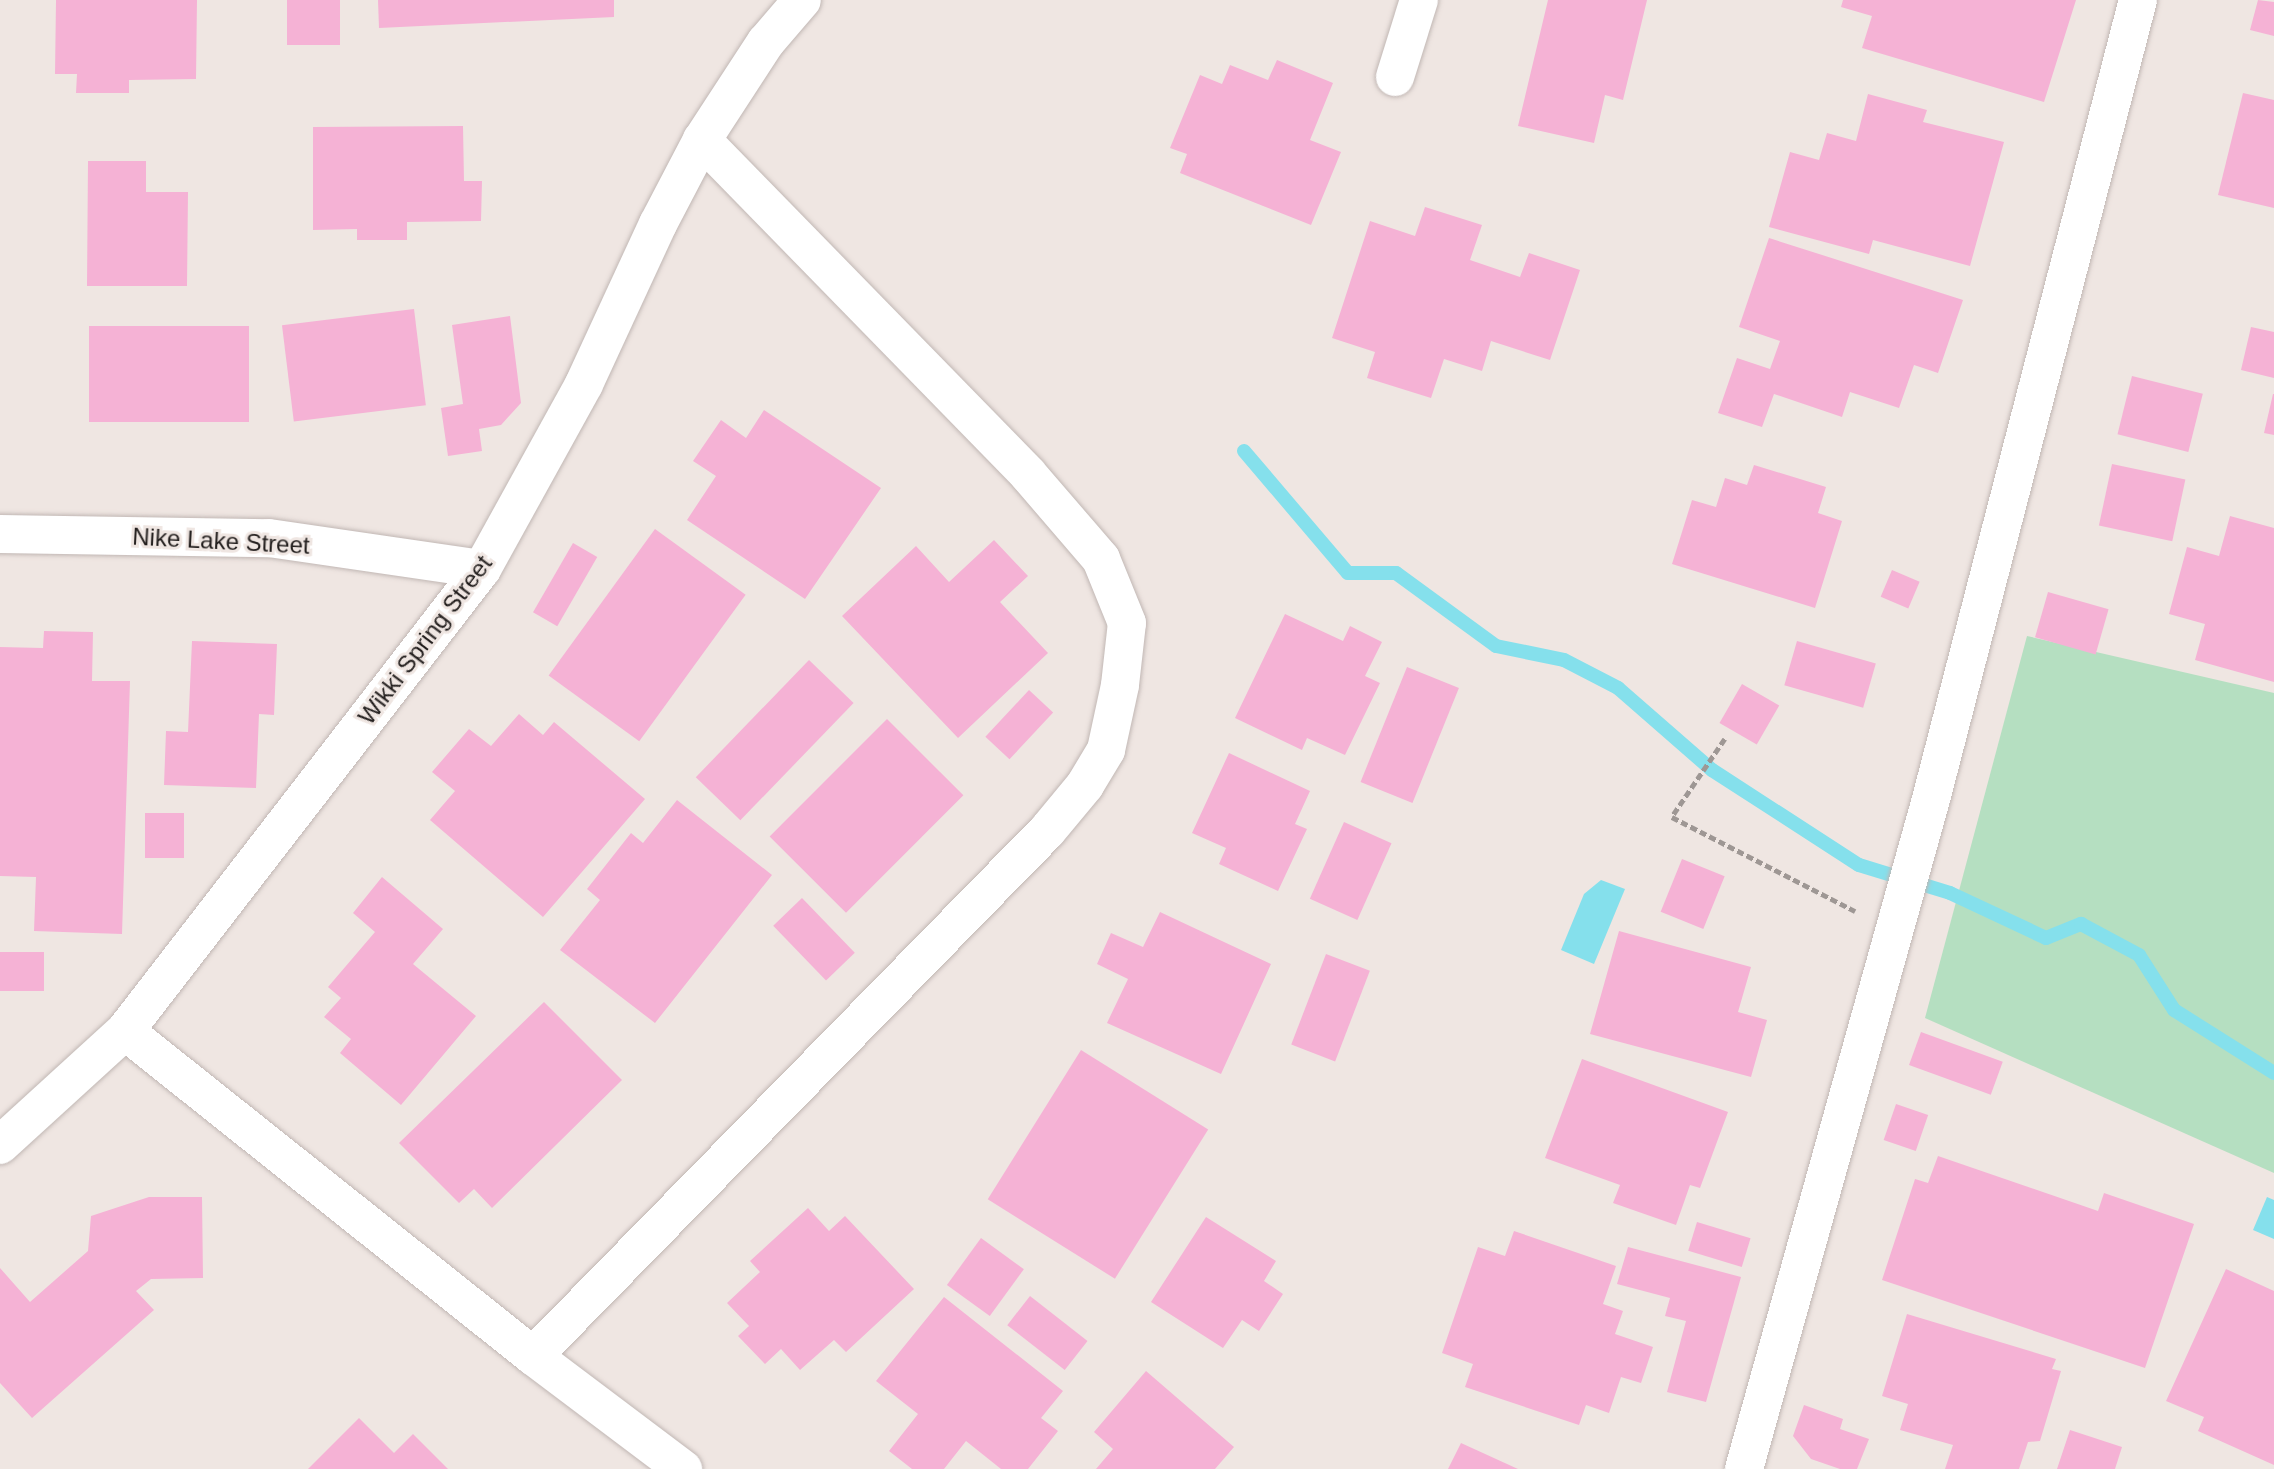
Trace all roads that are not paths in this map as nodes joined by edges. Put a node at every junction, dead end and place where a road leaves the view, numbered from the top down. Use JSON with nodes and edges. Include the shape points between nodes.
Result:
{"nodes":[{"id":1,"x":802,"y":0,"type":"edge"},
{"id":2,"x":1419,"y":0,"type":"edge"},
{"id":3,"x":2138,"y":0,"type":"edge"},
{"id":4,"x":1395,"y":77,"type":"dead end"},
{"id":5,"x":702,"y":140,"type":"junction"},
{"id":6,"x":0,"y":534,"type":"edge"},
{"id":7,"x":482,"y":569,"type":"junction"},
{"id":8,"x":125,"y":1031,"type":"junction"},
{"id":9,"x":0,"y":1145,"type":"edge"},
{"id":10,"x":533,"y":1356,"type":"junction"},
{"id":11,"x":682,"y":1469,"type":"edge"},
{"id":12,"x":1744,"y":1469,"type":"edge"}],
"edges":[{"from":1,"to":5,"type":"street","name":"Wikki Spring Street","via":[[766,42]]},
{"from":2,"to":4,"type":"street"},
{"from":3,"to":12,"type":"street","via":[[1930,803]]},
{"from":5,"to":7,"type":"street","name":"Wikki Spring Street","via":[[584,384]]},
{"from":5,"to":10,"type":"street","via":[[1028,474],[1101,559],[1127,623],[1120,685],[1106,750],[1085,785],[1047,831]]},
{"from":6,"to":7,"type":"street","name":"Nike Lake Street","via":[[269,538]]},
{"from":7,"to":8,"type":"street","name":"Wikki Spring Street"},
{"from":8,"to":9,"type":"street","name":"Wikki Spring Street"},
{"from":8,"to":10,"type":"street"},
{"from":10,"to":11,"type":"street"}]}
